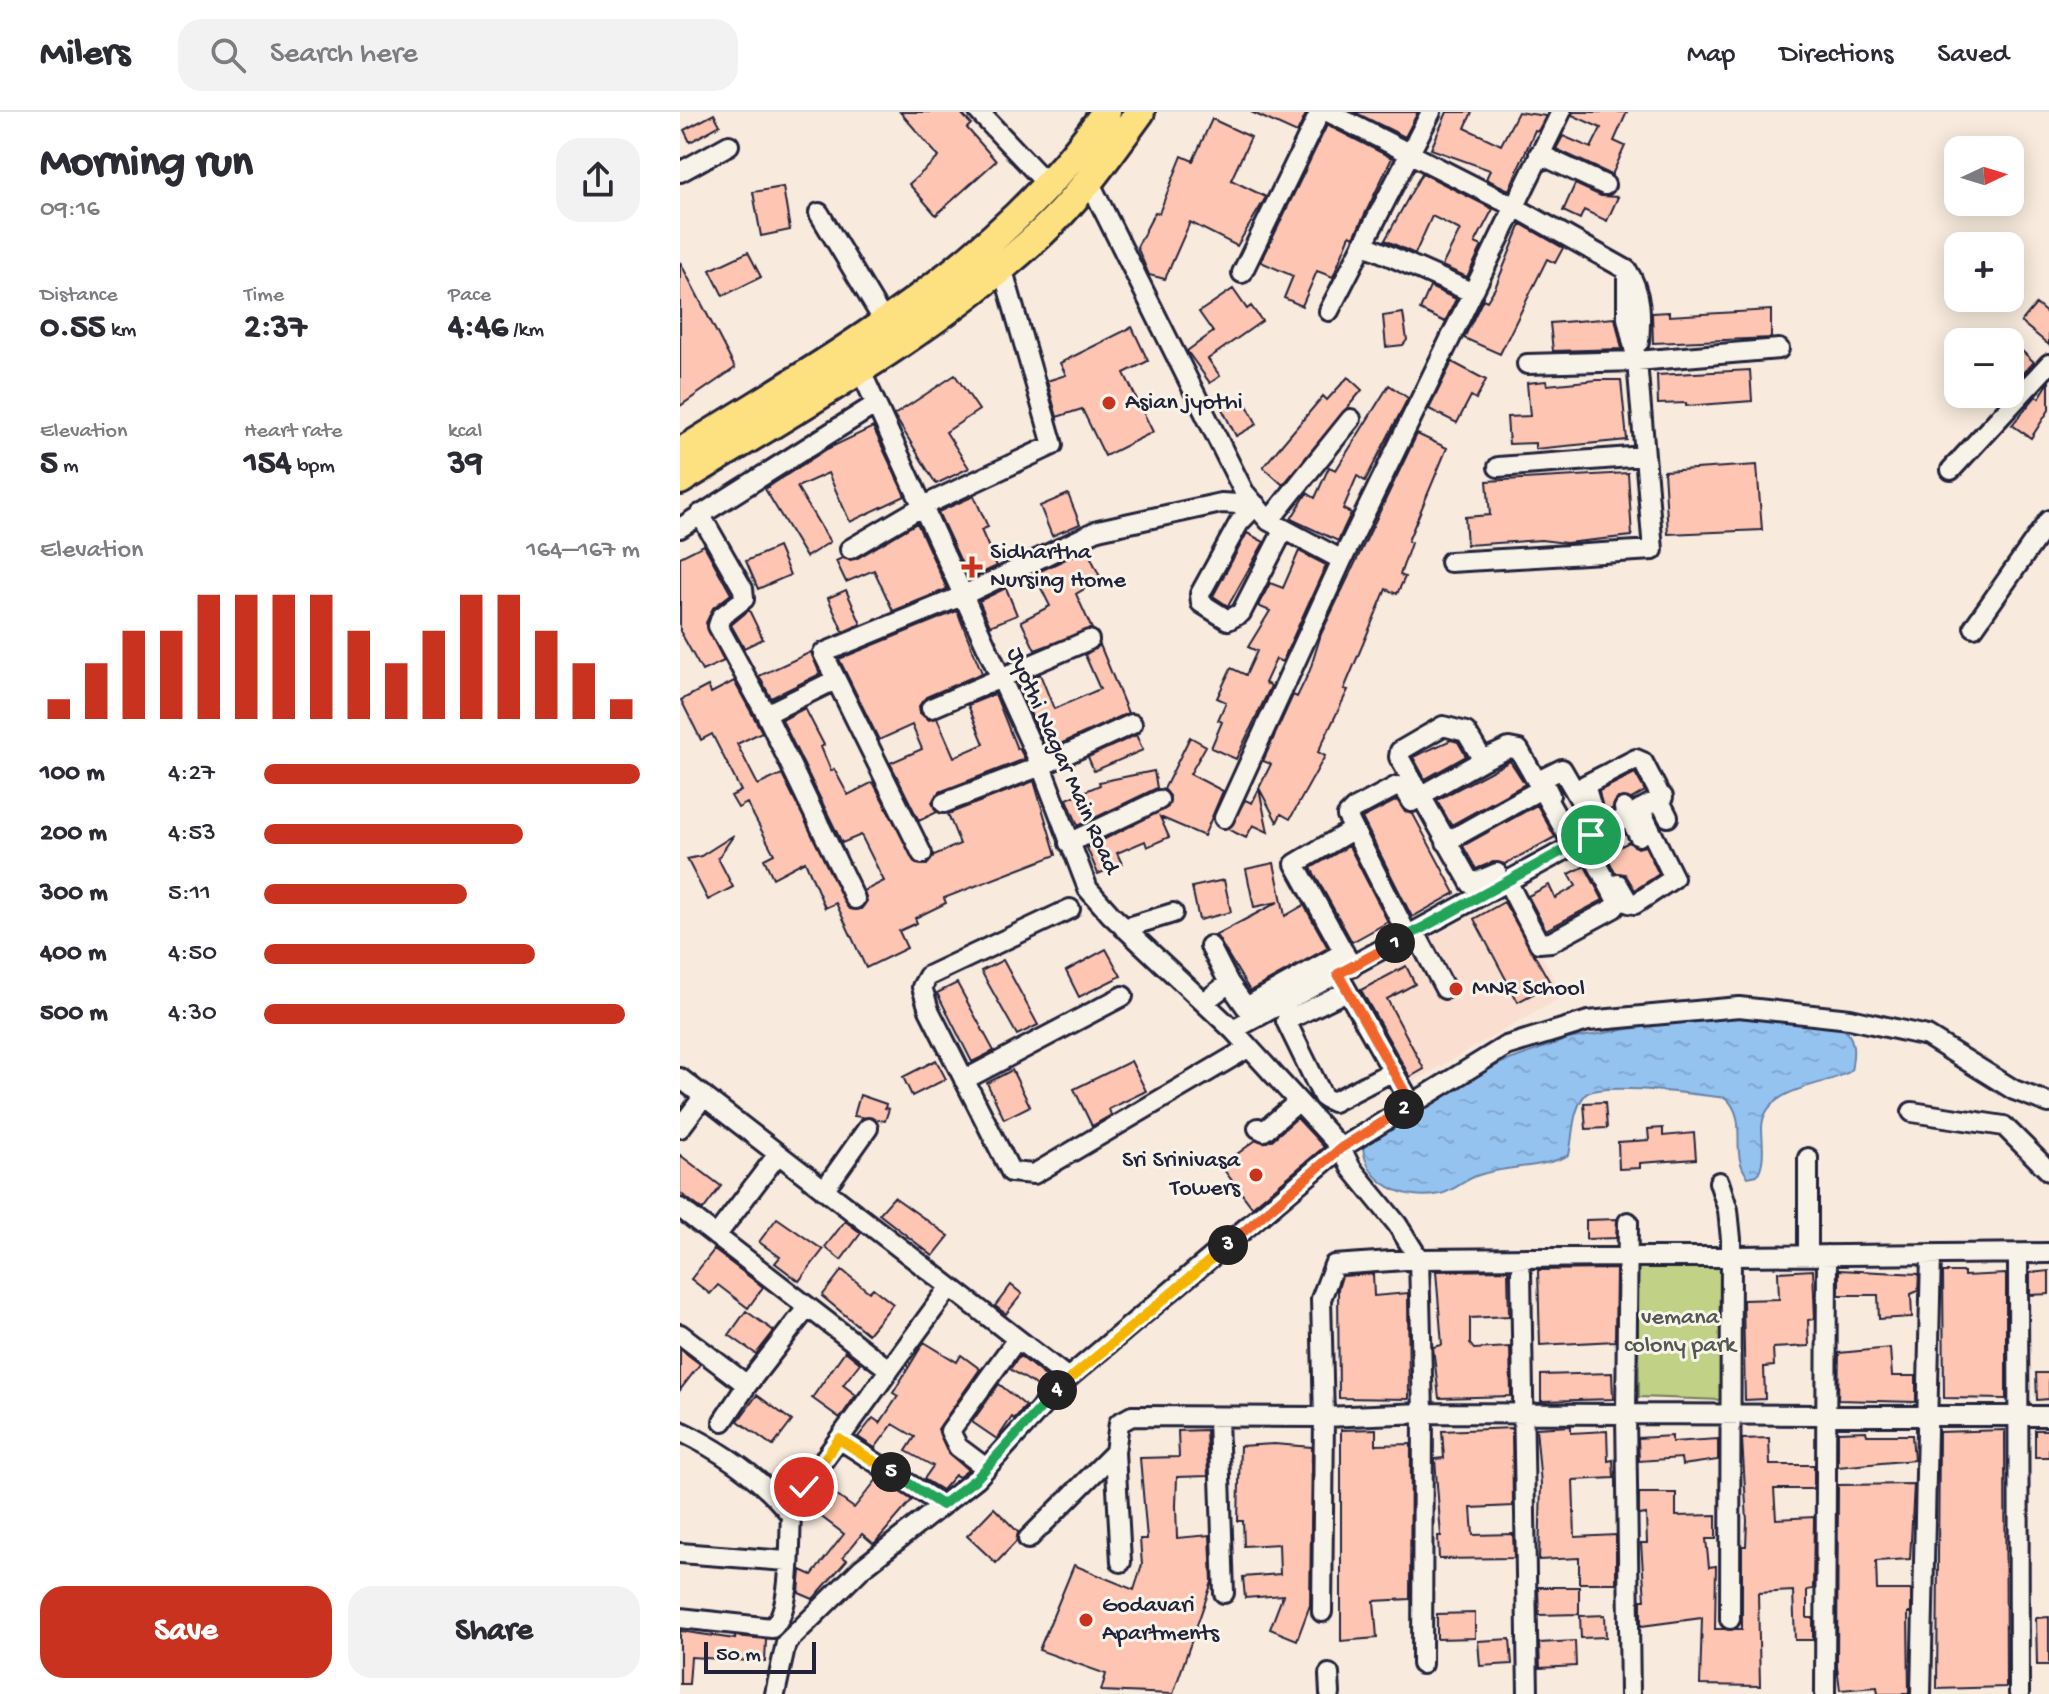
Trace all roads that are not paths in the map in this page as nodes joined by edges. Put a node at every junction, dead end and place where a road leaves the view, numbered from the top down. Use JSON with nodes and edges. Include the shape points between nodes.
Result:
{"nodes":[{"id":1,"x":979,"y":112,"type":"edge"},
{"id":2,"x":1106,"y":112,"type":"edge"},
{"id":3,"x":1140,"y":112,"type":"edge"},
{"id":4,"x":1320,"y":112,"type":"edge"},
{"id":5,"x":1328,"y":112,"type":"edge"},
{"id":6,"x":1431,"y":112,"type":"edge"},
{"id":7,"x":1558,"y":113,"type":"edge"},
{"id":8,"x":729,"y":145,"type":"dead end"},
{"id":9,"x":1409,"y":153,"type":"junction"},
{"id":10,"x":1539,"y":154,"type":"junction"},
{"id":11,"x":680,"y":172,"type":"edge"},
{"id":12,"x":1089,"y":181,"type":"junction"},
{"id":13,"x":1048,"y":185,"type":"junction"},
{"id":14,"x":1605,"y":185,"type":"dead end"},
{"id":15,"x":1513,"y":206,"type":"junction"},
{"id":16,"x":819,"y":213,"type":"dead end"},
{"id":17,"x":1363,"y":244,"type":"junction"},
{"id":18,"x":1002,"y":267,"type":"junction"},
{"id":19,"x":1242,"y":273,"type":"dead end"},
{"id":20,"x":1471,"y":292,"type":"junction"},
{"id":21,"x":1329,"y":311,"type":"dead end"},
{"id":22,"x":885,"y":323,"type":"junction"},
{"id":23,"x":1779,"y":349,"type":"dead end"},
{"id":24,"x":1637,"y":361,"type":"junction"},
{"id":25,"x":1527,"y":364,"type":"dead end"},
{"id":26,"x":2049,"y":364,"type":"edge"},
{"id":27,"x":860,"y":369,"type":"junction"},
{"id":28,"x":876,"y":404,"type":"junction"},
{"id":29,"x":1351,"y":419,"type":"dead end"},
{"id":30,"x":680,"y":453,"type":"edge"},
{"id":31,"x":1644,"y":456,"type":"junction"},
{"id":32,"x":1498,"y":467,"type":"dead end"},
{"id":33,"x":1951,"y":470,"type":"dead end"},
{"id":34,"x":680,"y":480,"type":"edge"},
{"id":35,"x":1256,"y":505,"type":"junction"},
{"id":36,"x":923,"y":506,"type":"junction"},
{"id":37,"x":700,"y":514,"type":"junction"},
{"id":38,"x":2049,"y":520,"type":"edge"},
{"id":39,"x":1277,"y":525,"type":"junction"},
{"id":40,"x":680,"y":528,"type":"edge"},
{"id":41,"x":850,"y":549,"type":"dead end"},
{"id":42,"x":1342,"y":560,"type":"junction"},
{"id":43,"x":1450,"y":562,"type":"dead end"},
{"id":44,"x":962,"y":596,"type":"junction"},
{"id":45,"x":1974,"y":627,"type":"dead end"},
{"id":46,"x":1089,"y":640,"type":"dead end"},
{"id":47,"x":1000,"y":678,"type":"junction"},
{"id":48,"x":835,"y":680,"type":"junction"},
{"id":49,"x":931,"y":708,"type":"dead end"},
{"id":50,"x":766,"y":714,"type":"junction"},
{"id":51,"x":1132,"y":724,"type":"dead end"},
{"id":52,"x":1483,"y":760,"type":"junction"},
{"id":53,"x":1041,"y":766,"type":"junction"},
{"id":54,"x":1541,"y":789,"type":"junction"},
{"id":55,"x":1420,"y":796,"type":"junction"},
{"id":56,"x":1660,"y":796,"type":"junction"},
{"id":57,"x":1159,"y":800,"type":"dead end"},
{"id":58,"x":944,"y":803,"type":"dead end"},
{"id":59,"x":1631,"y":810,"type":"junction"},
{"id":60,"x":1668,"y":817,"type":"dead end"},
{"id":61,"x":1224,"y":818,"type":"dead end"},
{"id":62,"x":1352,"y":830,"type":"junction"},
{"id":63,"x":1586,"y":833,"type":"junction"},
{"id":64,"x":1639,"y":836,"type":"dead end"},
{"id":65,"x":1446,"y":842,"type":"junction"},
{"id":66,"x":1069,"y":843,"type":"junction"},
{"id":67,"x":922,"y":854,"type":"dead end"},
{"id":68,"x":1526,"y":864,"type":"junction"},
{"id":69,"x":1507,"y":881,"type":"junction"},
{"id":70,"x":1483,"y":888,"type":"junction"},
{"id":71,"x":855,"y":899,"type":"dead end"},
{"id":72,"x":1467,"y":903,"type":"junction"},
{"id":73,"x":1070,"y":909,"type":"dead end"},
{"id":74,"x":1173,"y":913,"type":"dead end"},
{"id":75,"x":1124,"y":928,"type":"junction"},
{"id":76,"x":1412,"y":934,"type":"junction"},
{"id":77,"x":1210,"y":946,"type":"dead end"},
{"id":78,"x":1345,"y":971,"type":"junction"},
{"id":79,"x":1229,"y":983,"type":"junction"},
{"id":80,"x":1445,"y":989,"type":"dead end"},
{"id":81,"x":1123,"y":996,"type":"dead end"},
{"id":82,"x":1204,"y":1002,"type":"junction"},
{"id":83,"x":1233,"y":1030,"type":"junction"},
{"id":84,"x":1248,"y":1048,"type":"junction"},
{"id":85,"x":1393,"y":1071,"type":"junction"},
{"id":86,"x":680,"y":1078,"type":"edge"},
{"id":87,"x":964,"y":1080,"type":"junction"},
{"id":88,"x":704,"y":1096,"type":"junction"},
{"id":89,"x":1298,"y":1102,"type":"junction"},
{"id":90,"x":2049,"y":1103,"type":"edge"},
{"id":91,"x":1412,"y":1105,"type":"junction"},
{"id":92,"x":1912,"y":1112,"type":"dead end"},
{"id":93,"x":680,"y":1128,"type":"edge"},
{"id":94,"x":868,"y":1128,"type":"dead end"},
{"id":95,"x":1258,"y":1128,"type":"dead end"},
{"id":96,"x":1341,"y":1148,"type":"junction"},
{"id":97,"x":778,"y":1154,"type":"junction"},
{"id":98,"x":1808,"y":1158,"type":"dead end"},
{"id":99,"x":2049,"y":1171,"type":"edge"},
{"id":100,"x":1719,"y":1182,"type":"dead end"},
{"id":101,"x":824,"y":1190,"type":"junction"},
{"id":102,"x":680,"y":1208,"type":"edge"},
{"id":103,"x":1628,"y":1222,"type":"dead end"},
{"id":104,"x":716,"y":1236,"type":"junction"},
{"id":105,"x":2049,"y":1253,"type":"edge"},
{"id":106,"x":1931,"y":1254,"type":"junction"},
{"id":107,"x":2018,"y":1254,"type":"junction"},
{"id":108,"x":1818,"y":1255,"type":"junction"},
{"id":109,"x":1728,"y":1256,"type":"junction"},
{"id":110,"x":1626,"y":1257,"type":"junction"},
{"id":111,"x":1419,"y":1259,"type":"junction"},
{"id":112,"x":1521,"y":1273,"type":"dead end"},
{"id":113,"x":949,"y":1288,"type":"junction"},
{"id":114,"x":807,"y":1308,"type":"junction"},
{"id":115,"x":680,"y":1334,"type":"edge"},
{"id":116,"x":1017,"y":1339,"type":"junction"},
{"id":117,"x":887,"y":1368,"type":"junction"},
{"id":118,"x":1068,"y":1378,"type":"junction"},
{"id":119,"x":747,"y":1385,"type":"junction"},
{"id":120,"x":1423,"y":1413,"type":"junction"},
{"id":121,"x":1524,"y":1414,"type":"junction"},
{"id":122,"x":1626,"y":1414,"type":"junction"},
{"id":123,"x":1729,"y":1415,"type":"junction"},
{"id":124,"x":1826,"y":1415,"type":"junction"},
{"id":125,"x":2020,"y":1415,"type":"junction"},
{"id":126,"x":1927,"y":1416,"type":"junction"},
{"id":127,"x":2049,"y":1416,"type":"edge"},
{"id":128,"x":1324,"y":1417,"type":"junction"},
{"id":129,"x":1218,"y":1418,"type":"junction"},
{"id":130,"x":723,"y":1421,"type":"dead end"},
{"id":131,"x":680,"y":1431,"type":"edge"},
{"id":132,"x":839,"y":1439,"type":"junction"},
{"id":133,"x":1115,"y":1452,"type":"junction"},
{"id":134,"x":986,"y":1468,"type":"junction"},
{"id":135,"x":804,"y":1487,"type":"dead end"},
{"id":136,"x":942,"y":1505,"type":"junction"},
{"id":137,"x":1028,"y":1539,"type":"dead end"},
{"id":138,"x":680,"y":1553,"type":"edge"},
{"id":139,"x":787,"y":1561,"type":"junction"},
{"id":140,"x":1121,"y":1562,"type":"dead end"},
{"id":141,"x":1224,"y":1593,"type":"dead end"},
{"id":142,"x":1322,"y":1612,"type":"dead end"},
{"id":143,"x":680,"y":1618,"type":"edge"},
{"id":144,"x":1730,"y":1619,"type":"dead end"},
{"id":145,"x":779,"y":1622,"type":"junction"},
{"id":146,"x":797,"y":1633,"type":"junction"},
{"id":147,"x":1422,"y":1664,"type":"dead end"},
{"id":148,"x":1329,"y":1674,"type":"dead end"},
{"id":149,"x":775,"y":1694,"type":"edge"},
{"id":150,"x":1330,"y":1694,"type":"edge"},
{"id":151,"x":1528,"y":1694,"type":"edge"},
{"id":152,"x":1630,"y":1694,"type":"edge"},
{"id":153,"x":1825,"y":1694,"type":"edge"},
{"id":154,"x":1921,"y":1694,"type":"edge"},
{"id":155,"x":2019,"y":1694,"type":"edge"}],
"edges":[{"from":1,"to":13,"type":"street"},
{"from":2,"to":13,"type":"highway"},
{"from":3,"to":12,"type":"highway"},
{"from":4,"to":19,"type":"street"},
{"from":5,"to":9,"type":"street"},
{"from":6,"to":9,"type":"street"},
{"from":7,"to":10,"type":"street"},
{"from":8,"to":11,"type":"street"},
{"from":9,"to":15,"type":"street"},
{"from":9,"to":17,"type":"street"},
{"from":10,"to":14,"type":"street"},
{"from":10,"to":15,"type":"street"},
{"from":12,"to":18,"type":"highway"},
{"from":12,"to":35,"type":"street","via":[[1244,492]]},
{"from":13,"to":22,"type":"highway","via":[[977,254]]},
{"from":15,"to":20,"type":"street"},
{"from":15,"to":24,"type":"street","via":[[1627,270],[1627,318]]},
{"from":16,"to":22,"type":"street"},
{"from":17,"to":20,"type":"street"},
{"from":17,"to":21,"type":"street"},
{"from":18,"to":27,"type":"highway"},
{"from":18,"to":36,"type":"street","via":[[1053,445]]},
{"from":20,"to":42,"type":"street"},
{"from":22,"to":30,"type":"highway"},
{"from":23,"to":24,"type":"street"},
{"from":24,"to":25,"type":"street"},
{"from":24,"to":31,"type":"street"},
{"from":26,"to":33,"type":"street"},
{"from":27,"to":28,"type":"street","name":"Jyothi Nagar Main Road"},
{"from":27,"to":34,"type":"highway"},
{"from":28,"to":36,"type":"street","name":"Jyothi Nagar Main Road"},
{"from":28,"to":37,"type":"street"},
{"from":29,"to":39,"type":"street"},
{"from":31,"to":32,"type":"street"},
{"from":31,"to":43,"type":"street","via":[[1653,550]]},
{"from":35,"to":39,"type":"street"},
{"from":35,"to":39,"type":"street","via":[[1239,523],[1200,594],[1201,603],[1228,620],[1241,613]]},
{"from":35,"to":44,"type":"street","via":[[1221,503],[1098,530]]},
{"from":36,"to":41,"type":"street"},
{"from":36,"to":44,"type":"street","name":"Jyothi Nagar Main Road"},
{"from":37,"to":40,"type":"street"},
{"from":37,"to":50,"type":"street","via":[[743,589],[744,599],[721,617],[718,626]]},
{"from":38,"to":45,"type":"street"},
{"from":39,"to":42,"type":"street"},
{"from":42,"to":61,"type":"street"},
{"from":44,"to":47,"type":"street","name":"Jyothi Nagar Main Road"},
{"from":44,"to":48,"type":"street","via":[[823,653]]},
{"from":46,"to":47,"type":"street"},
{"from":47,"to":49,"type":"street"},
{"from":47,"to":53,"type":"street","name":"Jyothi Nagar Main Road"},
{"from":48,"to":50,"type":"street"},
{"from":48,"to":67,"type":"street"},
{"from":50,"to":71,"type":"street"},
{"from":51,"to":53,"type":"street"},
{"from":52,"to":54,"type":"street","via":[[1509,748],[1519,750]]},
{"from":52,"to":55,"type":"street"},
{"from":52,"to":55,"type":"street","via":[[1466,732],[1450,726],[1400,751]]},
{"from":53,"to":58,"type":"street"},
{"from":53,"to":66,"type":"street","name":"Jyothi Nagar Main Road"},
{"from":54,"to":63,"type":"street"},
{"from":54,"to":65,"type":"street"},
{"from":55,"to":65,"type":"street"},
{"from":56,"to":59,"type":"street"},
{"from":56,"to":60,"type":"street"},
{"from":56,"to":63,"type":"street","via":[[1639,759],[1586,784]]},
{"from":57,"to":66,"type":"street"},
{"from":59,"to":63,"type":"street"},
{"from":59,"to":63,"type":"street","via":[[1674,878],[1638,902],[1629,903]]},
{"from":59,"to":64,"type":"street"},
{"from":62,"to":72,"type":"street","via":[[1350,812],[1401,786]]},
{"from":62,"to":76,"type":"street"},
{"from":62,"to":78,"type":"street","via":[[1295,864]]},
{"from":63,"to":68,"type":"street"},
{"from":63,"to":69,"type":"street","via":[[1618,903],[1614,908],[1551,942],[1539,943]]},
{"from":65,"to":70,"type":"street","via":[[1471,884]]},
{"from":66,"to":75,"type":"street","name":"Jyothi Nagar Main Road","via":[[1088,889]]},
{"from":68,"to":69,"type":"street"},
{"from":68,"to":70,"type":"street"},
{"from":69,"to":70,"type":"street"},
{"from":70,"to":72,"type":"street"},
{"from":72,"to":76,"type":"street"},
{"from":73,"to":87,"type":"street","via":[[928,976],[922,987],[929,1010]]},
{"from":74,"to":75,"type":"street"},
{"from":75,"to":82,"type":"street","name":"Jyothi Nagar Main Road"},
{"from":76,"to":78,"type":"street"},
{"from":76,"to":80,"type":"street"},
{"from":77,"to":79,"type":"street"},
{"from":78,"to":79,"type":"street","via":[[1246,1007]]},
{"from":78,"to":83,"type":"street"},
{"from":78,"to":85,"type":"street"},
{"from":78,"to":85,"type":"street","via":[[1286,1026],[1323,1097],[1333,1102]]},
{"from":79,"to":82,"type":"street"},
{"from":81,"to":87,"type":"street"},
{"from":82,"to":83,"type":"street","name":"Jyothi Nagar Main Road"},
{"from":83,"to":84,"type":"street","name":"Jyothi Nagar Main Road"},
{"from":84,"to":87,"type":"street","via":[[1034,1174],[1020,1175],[1006,1167]]},
{"from":84,"to":89,"type":"street","name":"Jyothi Nagar Main Road"},
{"from":85,"to":91,"type":"street"},
{"from":86,"to":88,"type":"street"},
{"from":88,"to":93,"type":"street"},
{"from":88,"to":97,"type":"street"},
{"from":89,"to":95,"type":"street","via":[[1264,1131]]},
{"from":89,"to":96,"type":"street","name":"Jyothi Nagar Main Road"},
{"from":90,"to":91,"type":"street","via":[[2014,1090],[1927,1036],[1850,1019],[1739,1007],[1588,1021],[1506,1046]]},
{"from":91,"to":96,"type":"street"},
{"from":92,"to":99,"type":"street","via":[[2004,1126]]},
{"from":94,"to":101,"type":"street"},
{"from":96,"to":111,"type":"street","name":"Jyothi Nagar Main Road"},
{"from":96,"to":118,"type":"street"},
{"from":97,"to":101,"type":"street"},
{"from":97,"to":104,"type":"street"},
{"from":98,"to":108,"type":"street"},
{"from":100,"to":109,"type":"street","via":[[1730,1223]]},
{"from":101,"to":113,"type":"street"},
{"from":102,"to":104,"type":"street"},
{"from":103,"to":110,"type":"street"},
{"from":104,"to":114,"type":"street"},
{"from":105,"to":107,"type":"street"},
{"from":106,"to":107,"type":"street"},
{"from":106,"to":108,"type":"street"},
{"from":106,"to":126,"type":"street"},
{"from":107,"to":125,"type":"street"},
{"from":108,"to":109,"type":"street"},
{"from":108,"to":124,"type":"street"},
{"from":109,"to":110,"type":"street"},
{"from":109,"to":123,"type":"street"},
{"from":110,"to":111,"type":"street"},
{"from":110,"to":122,"type":"street"},
{"from":111,"to":120,"type":"street"},
{"from":111,"to":128,"type":"street","via":[[1340,1263],[1328,1274],[1321,1299]]},
{"from":112,"to":121,"type":"street"},
{"from":113,"to":116,"type":"street"},
{"from":113,"to":117,"type":"street"},
{"from":114,"to":117,"type":"street"},
{"from":114,"to":119,"type":"street"},
{"from":115,"to":119,"type":"street"},
{"from":116,"to":118,"type":"street"},
{"from":116,"to":134,"type":"street","via":[[950,1431],[958,1447]]},
{"from":117,"to":132,"type":"street"},
{"from":118,"to":134,"type":"street"},
{"from":119,"to":130,"type":"street"},
{"from":120,"to":121,"type":"street"},
{"from":120,"to":128,"type":"street"},
{"from":120,"to":147,"type":"street"},
{"from":121,"to":122,"type":"street"},
{"from":121,"to":151,"type":"street"},
{"from":122,"to":123,"type":"street"},
{"from":122,"to":152,"type":"street"},
{"from":123,"to":124,"type":"street"},
{"from":123,"to":144,"type":"street"},
{"from":124,"to":126,"type":"street"},
{"from":124,"to":153,"type":"street"},
{"from":125,"to":126,"type":"street"},
{"from":125,"to":127,"type":"street"},
{"from":125,"to":155,"type":"street"},
{"from":126,"to":154,"type":"street"},
{"from":128,"to":129,"type":"street"},
{"from":128,"to":142,"type":"street"},
{"from":129,"to":133,"type":"street","via":[[1132,1416],[1119,1423]]},
{"from":129,"to":141,"type":"street"},
{"from":131,"to":139,"type":"street","via":[[710,1446],[775,1495],[791,1515]]},
{"from":132,"to":135,"type":"street"},
{"from":132,"to":136,"type":"street"},
{"from":133,"to":137,"type":"street"},
{"from":133,"to":140,"type":"street"},
{"from":134,"to":136,"type":"street"},
{"from":136,"to":146,"type":"street","via":[[862,1568]]},
{"from":138,"to":139,"type":"street"},
{"from":139,"to":145,"type":"street","via":[[788,1586]]},
{"from":143,"to":145,"type":"street","via":[[772,1628]]},
{"from":145,"to":146,"type":"street"},
{"from":146,"to":149,"type":"street","via":[[786,1643]]},
{"from":148,"to":150,"type":"street"}]}
